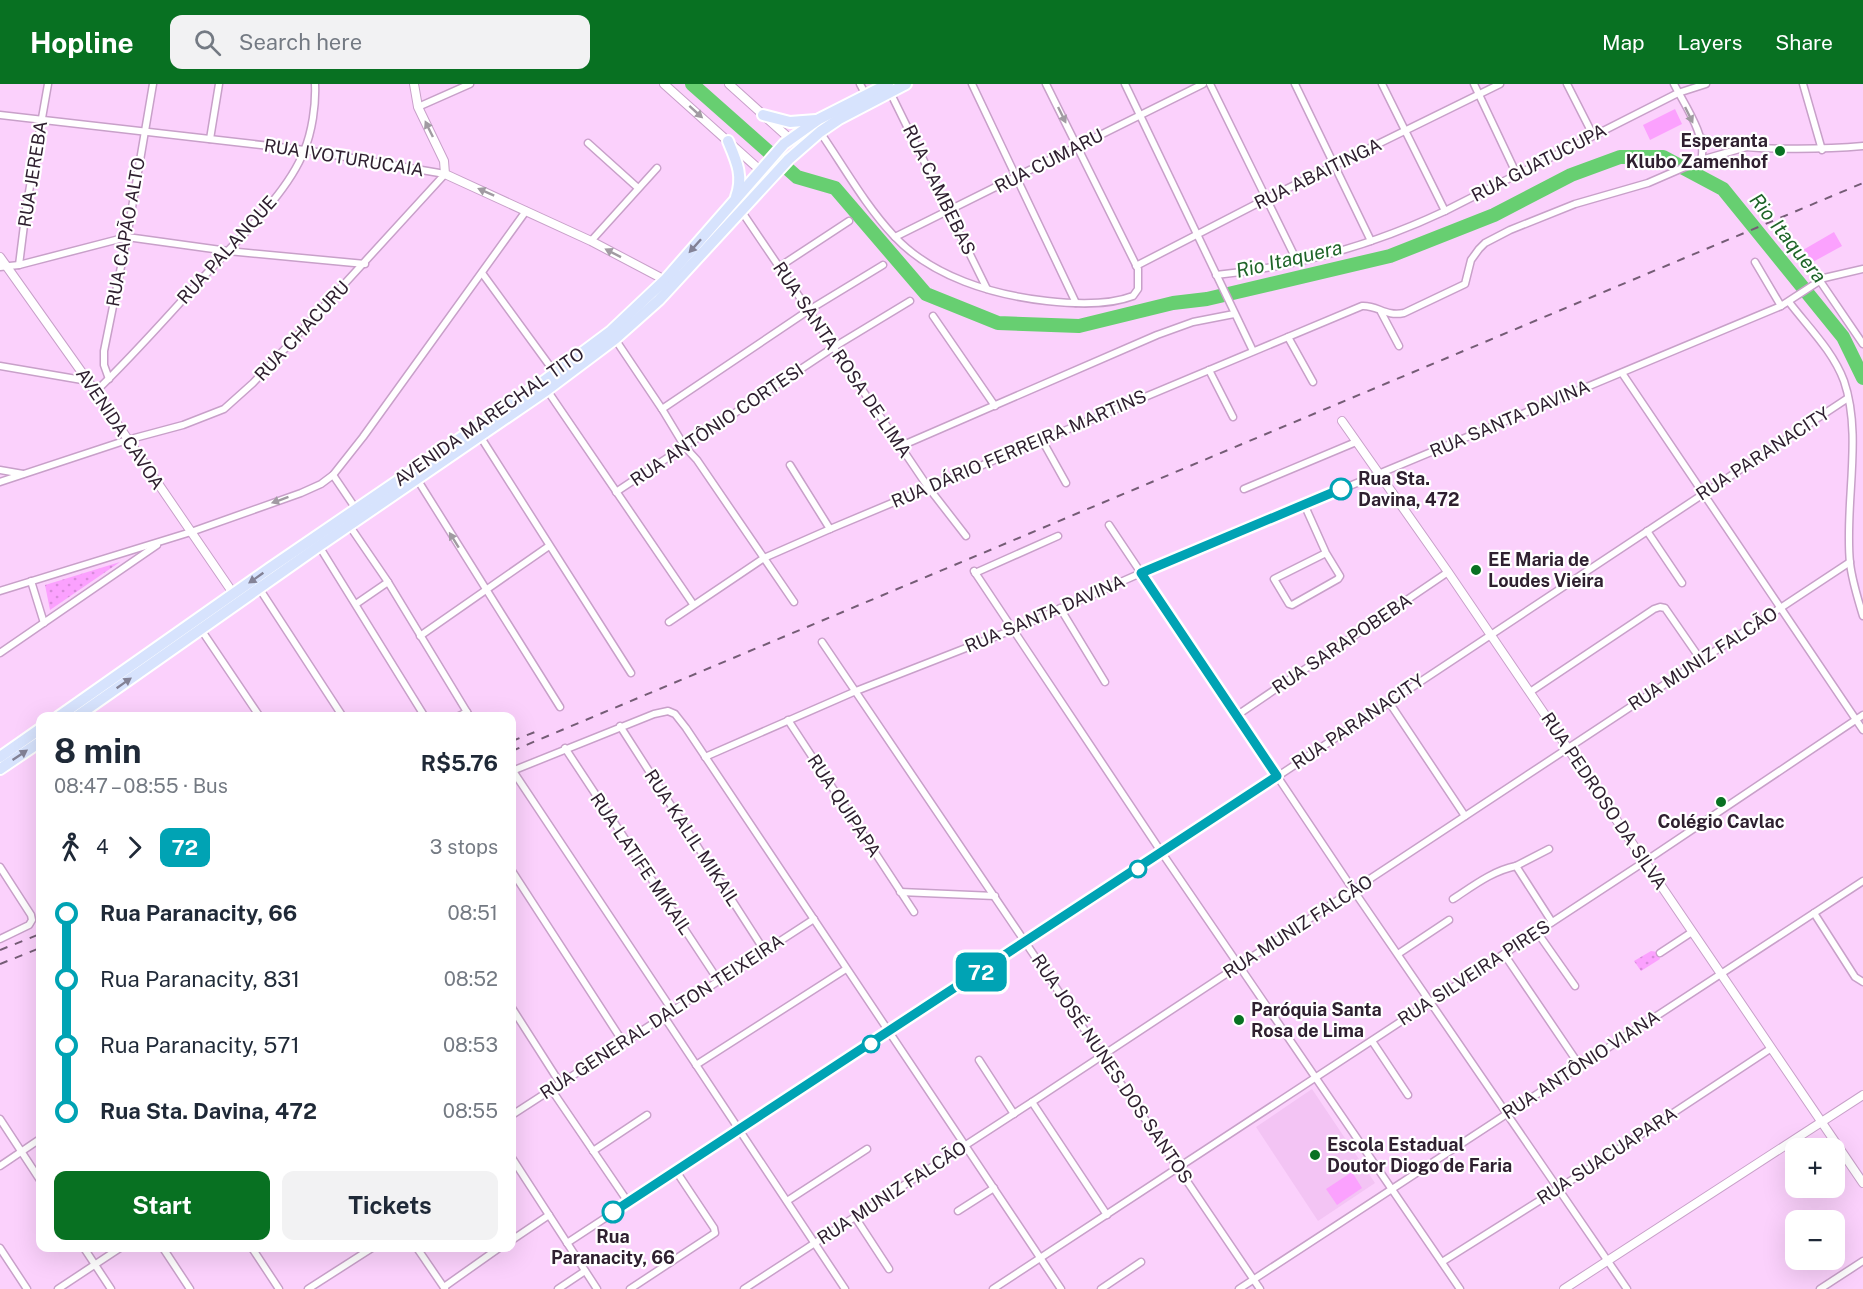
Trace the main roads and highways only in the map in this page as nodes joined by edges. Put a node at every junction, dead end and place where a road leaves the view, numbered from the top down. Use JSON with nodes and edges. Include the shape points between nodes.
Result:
{"nodes":[{"id":1,"x":906,"y":84,"type":"edge"},
{"id":2,"x":889,"y":88,"type":"edge"},
{"id":3,"x":868,"y":98,"type":"junction"},
{"id":4,"x":763,"y":115,"type":"road end"},
{"id":5,"x":819,"y":119,"type":"junction"},
{"id":6,"x":728,"y":141,"type":"road end"},
{"id":7,"x":791,"y":149,"type":"junction"},
{"id":8,"x":735,"y":203,"type":"junction"},
{"id":9,"x":236,"y":598,"type":"junction"},
{"id":10,"x":198,"y":625,"type":"junction"},
{"id":11,"x":66,"y":712,"type":"edge"},
{"id":12,"x":83,"y":712,"type":"edge"},
{"id":13,"x":36,"y":732,"type":"edge"},
{"id":14,"x":36,"y":745,"type":"edge"},
{"id":15,"x":0,"y":757,"type":"edge"},
{"id":16,"x":0,"y":769,"type":"edge"}],
"edges":[{"from":1,"to":2,"type":"main road","name":"AVENIDA MARECHAL TITO"},
{"from":2,"to":3,"type":"main road","name":"AVENIDA MARECHAL TITO"},
{"from":3,"to":5,"type":"main road","name":"AVENIDA MARECHAL TITO"},
{"from":3,"to":7,"type":"main road","name":"AVENIDA MARECHAL TITO"},
{"from":4,"to":5,"type":"main road","via":[[790,122]]},
{"from":5,"to":7,"type":"main road","name":"AVENIDA MARECHAL TITO"},
{"from":6,"to":8,"type":"main road","via":[[740,172]]},
{"from":7,"to":8,"type":"main road","name":"AVENIDA MARECHAL TITO","via":[[763,168]]},
{"from":7,"to":9,"type":"main road","name":"AVENIDA MARECHAL TITO","via":[[774,176],[742,212],[615,339],[259,588]]},
{"from":8,"to":9,"type":"main road","name":"AVENIDA MARECHAL TITO","one_way":true,"via":[[665,280],[611,331]]},
{"from":9,"to":10,"type":"main road","name":"AVENIDA MARECHAL TITO"},
{"from":10,"to":11,"type":"main road","name":"AVENIDA MARECHAL TITO"},
{"from":12,"to":10,"type":"main road","name":"AVENIDA MARECHAL TITO","one_way":true},
{"from":13,"to":15,"type":"main road"},
{"from":16,"to":14,"type":"main road","one_way":true}]}
